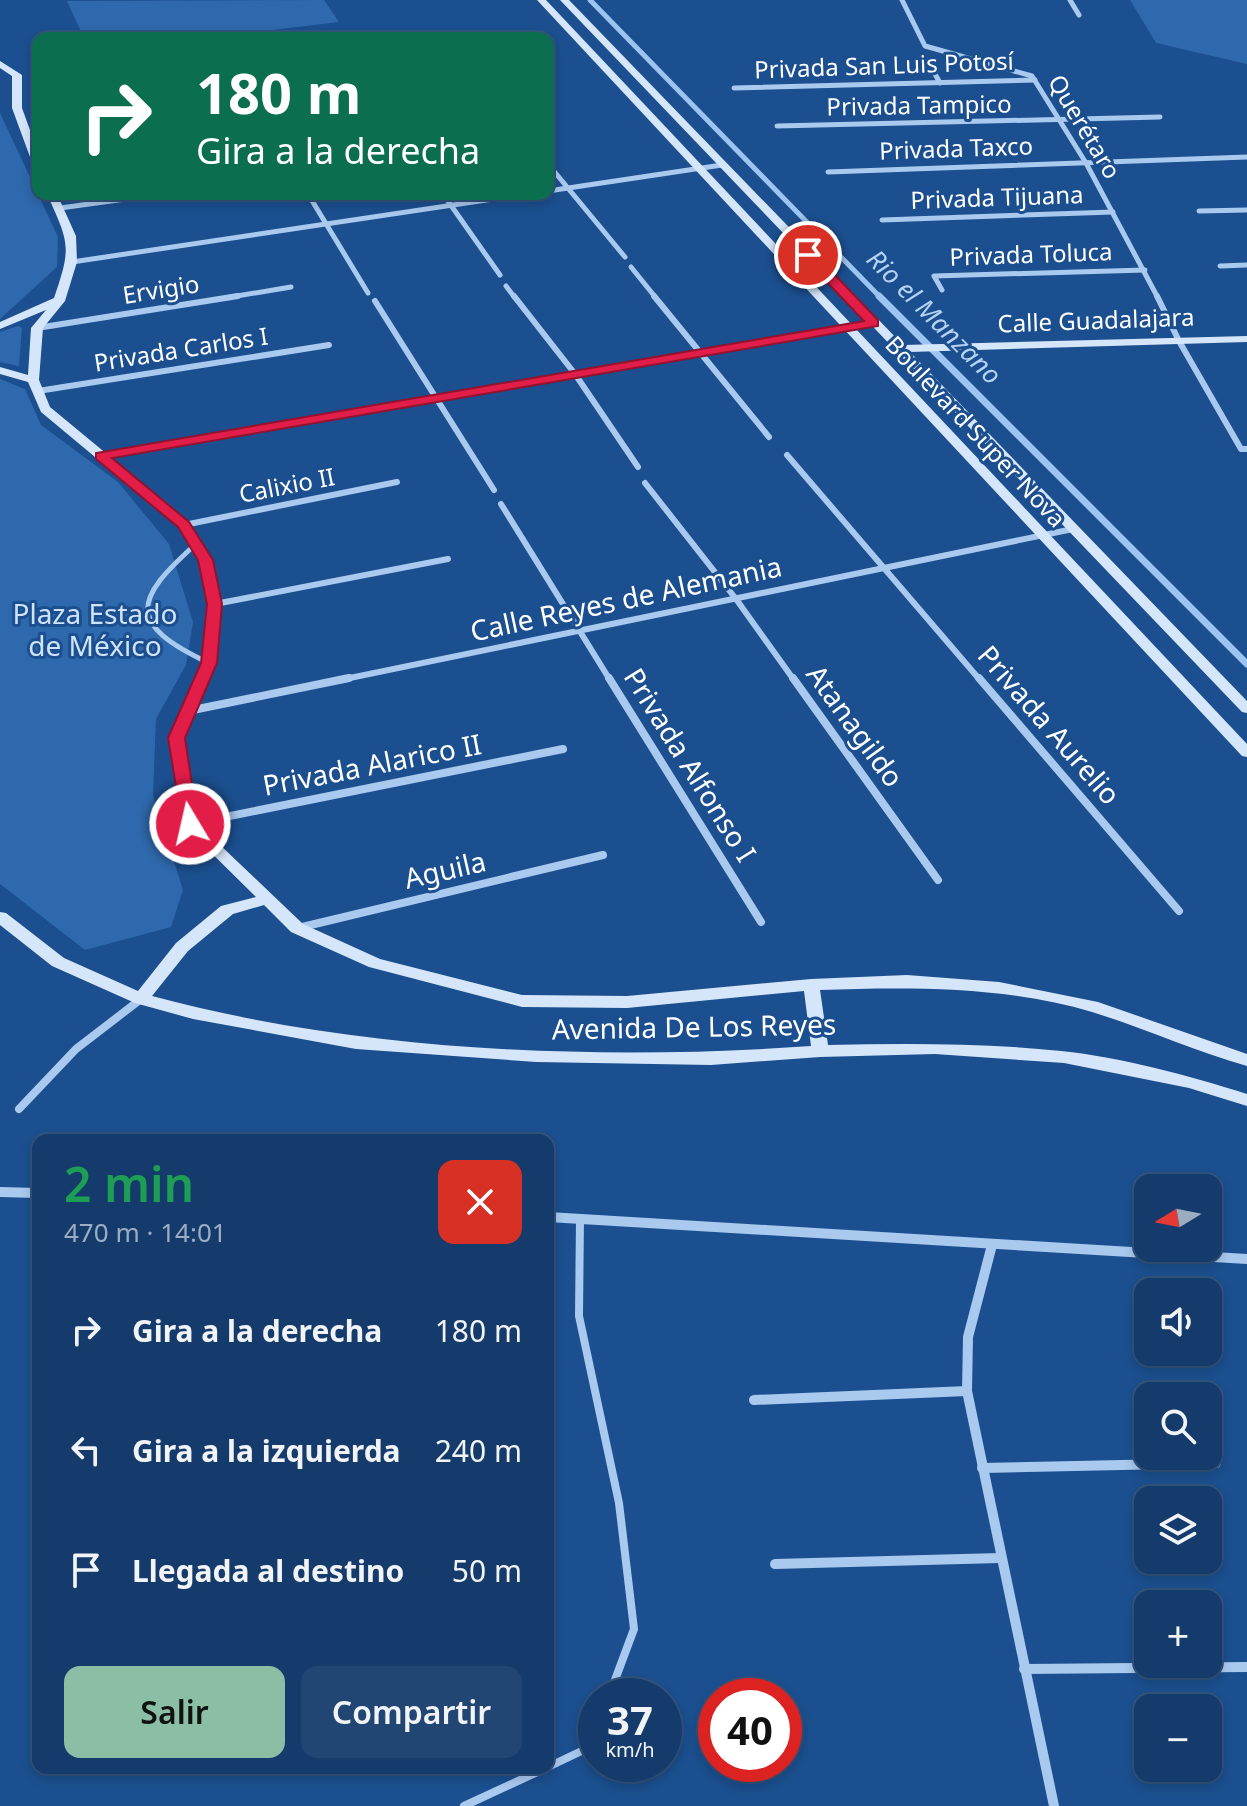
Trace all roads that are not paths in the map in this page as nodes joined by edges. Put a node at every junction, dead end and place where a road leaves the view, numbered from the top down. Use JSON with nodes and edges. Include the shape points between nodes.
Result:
{"nodes":[{"id":1,"x":541,"y":0,"type":"edge"},
{"id":2,"x":564,"y":0,"type":"edge"},
{"id":3,"x":902,"y":0,"type":"edge"},
{"id":4,"x":1070,"y":0,"type":"edge"},
{"id":5,"x":1079,"y":15,"type":"dead end"},
{"id":6,"x":0,"y":64,"type":"edge"},
{"id":7,"x":930,"y":65,"type":"dead end"},
{"id":8,"x":1035,"y":80,"type":"junction"},
{"id":9,"x":940,"y":83,"type":"junction"},
{"id":10,"x":734,"y":88,"type":"dead end"},
{"id":11,"x":17,"y":91,"type":"junction"},
{"id":12,"x":5,"y":100,"type":"dead end"},
{"id":13,"x":1160,"y":117,"type":"dead end"},
{"id":14,"x":1062,"y":121,"type":"junction"},
{"id":15,"x":777,"y":126,"type":"dead end"},
{"id":16,"x":32,"y":148,"type":"edge"},
{"id":17,"x":1247,"y":157,"type":"edge"},
{"id":18,"x":1086,"y":163,"type":"junction"},
{"id":19,"x":722,"y":165,"type":"junction"},
{"id":20,"x":702,"y":168,"type":"junction"},
{"id":21,"x":554,"y":172,"type":"edge"},
{"id":22,"x":828,"y":172,"type":"dead end"},
{"id":23,"x":567,"y":188,"type":"junction"},
{"id":24,"x":554,"y":190,"type":"edge"},
{"id":25,"x":55,"y":200,"type":"edge"},
{"id":26,"x":118,"y":200,"type":"edge"},
{"id":27,"x":312,"y":200,"type":"edge"},
{"id":28,"x":447,"y":200,"type":"edge"},
{"id":29,"x":486,"y":200,"type":"edge"},
{"id":30,"x":451,"y":205,"type":"junction"},
{"id":31,"x":60,"y":208,"type":"junction"},
{"id":32,"x":1247,"y":210,"type":"edge"},
{"id":33,"x":1199,"y":211,"type":"dead end"},
{"id":34,"x":1113,"y":212,"type":"junction"},
{"id":35,"x":882,"y":220,"type":"dead end"},
{"id":36,"x":327,"y":224,"type":"junction"},
{"id":37,"x":625,"y":257,"type":"dead end"},
{"id":38,"x":72,"y":262,"type":"junction"},
{"id":39,"x":1247,"y":265,"type":"edge"},
{"id":40,"x":1220,"y":266,"type":"dead end"},
{"id":41,"x":631,"y":267,"type":"dead end"},
{"id":42,"x":1145,"y":270,"type":"junction"},
{"id":43,"x":500,"y":275,"type":"dead end"},
{"id":44,"x":506,"y":286,"type":"dead end"},
{"id":45,"x":291,"y":287,"type":"dead end"},
{"id":46,"x":942,"y":290,"type":"dead end"},
{"id":47,"x":368,"y":293,"type":"dead end"},
{"id":48,"x":59,"y":301,"type":"junction"},
{"id":49,"x":375,"y":301,"type":"dead end"},
{"id":50,"x":873,"y":323,"type":"junction"},
{"id":51,"x":0,"y":326,"type":"edge"},
{"id":52,"x":848,"y":327,"type":"junction"},
{"id":53,"x":37,"y":328,"type":"junction"},
{"id":54,"x":1247,"y":339,"type":"edge"},
{"id":55,"x":1179,"y":341,"type":"junction"},
{"id":56,"x":329,"y":345,"type":"dead end"},
{"id":57,"x":905,"y":349,"type":"junction"},
{"id":58,"x":702,"y":352,"type":"junction"},
{"id":59,"x":0,"y":370,"type":"edge"},
{"id":60,"x":575,"y":374,"type":"junction"},
{"id":61,"x":36,"y":385,"type":"junction"},
{"id":62,"x":437,"y":398,"type":"junction"},
{"id":63,"x":769,"y":437,"type":"dead end"},
{"id":64,"x":1247,"y":449,"type":"edge"},
{"id":65,"x":787,"y":455,"type":"dead end"},
{"id":66,"x":101,"y":456,"type":"junction"},
{"id":67,"x":638,"y":467,"type":"dead end"},
{"id":68,"x":397,"y":482,"type":"dead end"},
{"id":69,"x":645,"y":483,"type":"dead end"},
{"id":70,"x":494,"y":490,"type":"dead end"},
{"id":71,"x":501,"y":504,"type":"dead end"},
{"id":72,"x":184,"y":525,"type":"junction"},
{"id":73,"x":1073,"y":529,"type":"junction"},
{"id":74,"x":1041,"y":536,"type":"junction"},
{"id":75,"x":196,"y":544,"type":"junction"},
{"id":76,"x":448,"y":559,"type":"dead end"},
{"id":77,"x":884,"y":568,"type":"junction"},
{"id":78,"x":736,"y":599,"type":"junction"},
{"id":79,"x":215,"y":604,"type":"junction"},
{"id":80,"x":582,"y":631,"type":"junction"},
{"id":81,"x":209,"y":663,"type":"junction"},
{"id":82,"x":1247,"y":709,"type":"edge"},
{"id":83,"x":188,"y":711,"type":"junction"},
{"id":84,"x":563,"y":749,"type":"dead end"},
{"id":85,"x":1247,"y":753,"type":"edge"},
{"id":86,"x":190,"y":824,"type":"junction"},
{"id":87,"x":603,"y":855,"type":"dead end"},
{"id":88,"x":938,"y":880,"type":"dead end"},
{"id":89,"x":265,"y":900,"type":"junction"},
{"id":90,"x":1179,"y":911,"type":"dead end"},
{"id":91,"x":0,"y":917,"type":"edge"},
{"id":92,"x":761,"y":922,"type":"dead end"},
{"id":93,"x":297,"y":928,"type":"junction"},
{"id":94,"x":811,"y":985,"type":"junction"},
{"id":95,"x":141,"y":999,"type":"junction"},
{"id":96,"x":820,"y":1051,"type":"junction"},
{"id":97,"x":1247,"y":1060,"type":"edge"},
{"id":98,"x":1247,"y":1100,"type":"edge"},
{"id":99,"x":19,"y":1109,"type":"dead end"},
{"id":100,"x":0,"y":1192,"type":"edge"},
{"id":101,"x":32,"y":1193,"type":"edge"},
{"id":102,"x":554,"y":1217,"type":"edge"},
{"id":103,"x":580,"y":1218,"type":"junction"},
{"id":104,"x":992,"y":1245,"type":"junction"},
{"id":105,"x":1247,"y":1259,"type":"edge"},
{"id":106,"x":967,"y":1391,"type":"junction"},
{"id":107,"x":754,"y":1400,"type":"dead end"},
{"id":108,"x":1134,"y":1465,"type":"edge"},
{"id":109,"x":982,"y":1468,"type":"junction"},
{"id":110,"x":1000,"y":1558,"type":"junction"},
{"id":111,"x":775,"y":1564,"type":"dead end"},
{"id":112,"x":1247,"y":1667,"type":"edge"},
{"id":113,"x":1024,"y":1669,"type":"junction"},
{"id":114,"x":616,"y":1678,"type":"edge"},
{"id":115,"x":578,"y":1753,"type":"edge"},
{"id":116,"x":554,"y":1764,"type":"edge"},
{"id":117,"x":532,"y":1774,"type":"edge"},
{"id":118,"x":464,"y":1806,"type":"edge"},
{"id":119,"x":1054,"y":1806,"type":"edge"}],
"edges":[{"from":1,"to":20,"type":"street","name":"Boulevard Super Nova"},
{"from":2,"to":19,"type":"street","name":"Boulevard Super Nova"},
{"from":3,"to":8,"type":"street","name":"Querétaro","via":[[925,46],[1023,72]]},
{"from":4,"to":5,"type":"street"},
{"from":6,"to":11,"type":"street","via":[[17,75]]},
{"from":7,"to":9,"type":"street"},
{"from":8,"to":9,"type":"street","name":"Privada San Luis Potosí"},
{"from":8,"to":14,"type":"street","name":"Querétaro"},
{"from":9,"to":10,"type":"street","name":"Privada San Luis Potosí"},
{"from":11,"to":12,"type":"street"},
{"from":11,"to":16,"type":"street","via":[[17,108]]},
{"from":13,"to":14,"type":"street","name":"Privada Tampico"},
{"from":14,"to":15,"type":"street","name":"Privada Tampico"},
{"from":14,"to":18,"type":"street","name":"Querétaro"},
{"from":17,"to":18,"type":"street","name":"Privada Taxco"},
{"from":18,"to":22,"type":"street","name":"Privada Taxco"},
{"from":18,"to":34,"type":"street","name":"Querétaro"},
{"from":19,"to":20,"type":"street"},
{"from":19,"to":50,"type":"street","name":"Boulevard Super Nova"},
{"from":20,"to":23,"type":"street"},
{"from":20,"to":52,"type":"street","name":"Boulevard Super Nova"},
{"from":21,"to":23,"type":"street"},
{"from":23,"to":24,"type":"street"},
{"from":23,"to":37,"type":"street"},
{"from":25,"to":31,"type":"street"},
{"from":26,"to":31,"type":"street"},
{"from":27,"to":36,"type":"street"},
{"from":28,"to":30,"type":"street"},
{"from":29,"to":30,"type":"street"},
{"from":30,"to":36,"type":"street"},
{"from":30,"to":43,"type":"street"},
{"from":31,"to":38,"type":"street","via":[[71,236]]},
{"from":32,"to":33,"type":"street"},
{"from":34,"to":35,"type":"street","name":"Privada Tijuana"},
{"from":34,"to":42,"type":"street","name":"Querétaro"},
{"from":36,"to":38,"type":"street"},
{"from":36,"to":47,"type":"street"},
{"from":38,"to":48,"type":"street"},
{"from":39,"to":40,"type":"street"},
{"from":41,"to":58,"type":"street"},
{"from":42,"to":46,"type":"street","name":"Privada Toluca","via":[[934,276]]},
{"from":42,"to":55,"type":"street","name":"Querétaro"},
{"from":44,"to":60,"type":"street"},
{"from":45,"to":53,"type":"street","name":"Ervigio"},
{"from":48,"to":51,"type":"street"},
{"from":48,"to":53,"type":"street"},
{"from":49,"to":62,"type":"street"},
{"from":50,"to":52,"type":"street"},
{"from":50,"to":57,"type":"street","name":"Boulevard Super Nova"},
{"from":52,"to":58,"type":"street"},
{"from":52,"to":74,"type":"street","name":"Boulevard Super Nova"},
{"from":53,"to":61,"type":"street"},
{"from":54,"to":55,"type":"street","name":"Calle Guadalajara"},
{"from":55,"to":57,"type":"street","name":"Calle Guadalajara"},
{"from":55,"to":64,"type":"street","name":"Querétaro","via":[[1241,449]]},
{"from":56,"to":61,"type":"street","name":"Privada Carlos I"},
{"from":57,"to":73,"type":"street","name":"Boulevard Super Nova"},
{"from":58,"to":60,"type":"street"},
{"from":58,"to":63,"type":"street"},
{"from":59,"to":61,"type":"street"},
{"from":60,"to":62,"type":"street"},
{"from":60,"to":67,"type":"street"},
{"from":61,"to":66,"type":"street","via":[[45,409]]},
{"from":62,"to":66,"type":"street"},
{"from":62,"to":70,"type":"street"},
{"from":65,"to":77,"type":"street","name":"Privada Aurelio"},
{"from":66,"to":72,"type":"street"},
{"from":68,"to":72,"type":"street","name":"Calixio II"},
{"from":69,"to":78,"type":"street","name":"Atanagildo"},
{"from":71,"to":80,"type":"street","name":"Privada Alfonso I"},
{"from":72,"to":75,"type":"street"},
{"from":73,"to":74,"type":"street","name":"Calle Reyes de Alemania"},
{"from":73,"to":82,"type":"street","name":"Boulevard Super Nova"},
{"from":74,"to":77,"type":"street","name":"Calle Reyes de Alemania"},
{"from":74,"to":85,"type":"street","name":"Boulevard Super Nova"},
{"from":75,"to":79,"type":"street","via":[[206,560]]},
{"from":75,"to":81,"type":"lane","via":[[156,581],[146,606],[153,630],[172,646]]},
{"from":76,"to":79,"type":"street"},
{"from":77,"to":78,"type":"street","name":"Calle Reyes de Alemania"},
{"from":77,"to":90,"type":"street","name":"Privada Aurelio"},
{"from":78,"to":80,"type":"street","name":"Calle Reyes de Alemania"},
{"from":78,"to":88,"type":"street","name":"Atanagildo"},
{"from":79,"to":81,"type":"street"},
{"from":80,"to":83,"type":"street","name":"Calle Reyes de Alemania"},
{"from":80,"to":92,"type":"street","name":"Privada Alfonso I"},
{"from":81,"to":83,"type":"street"},
{"from":83,"to":86,"type":"street","via":[[176,738]]},
{"from":84,"to":86,"type":"street","name":"Privada Alarico II"},
{"from":86,"to":89,"type":"street"},
{"from":87,"to":93,"type":"street","name":"Aguila"},
{"from":89,"to":93,"type":"street"},
{"from":89,"to":95,"type":"street","via":[[227,910],[182,947]]},
{"from":91,"to":95,"type":"street","name":"Avenida De Los Reyes","via":[[58,962]]},
{"from":93,"to":94,"type":"street","via":[[375,963],[522,1001],[627,1002]]},
{"from":94,"to":96,"type":"street"},
{"from":94,"to":97,"type":"street","via":[[907,981],[999,988],[1092,1006]]},
{"from":95,"to":96,"type":"street","name":"Avenida De Los Reyes","via":[[356,1043],[536,1056],[711,1059]]},
{"from":95,"to":99,"type":"street","via":[[96,1028]]},
{"from":96,"to":98,"type":"street","name":"Avenida De Los Reyes","via":[[935,1048],[1064,1057],[1190,1082]]},
{"from":100,"to":101,"type":"street"},
{"from":102,"to":103,"type":"street"},
{"from":103,"to":104,"type":"street"},
{"from":103,"to":114,"type":"lane","via":[[579,1316],[619,1503],[634,1629]]},
{"from":104,"to":105,"type":"street"},
{"from":104,"to":106,"type":"street","via":[[968,1337]]},
{"from":106,"to":107,"type":"street"},
{"from":106,"to":109,"type":"street"},
{"from":108,"to":109,"type":"street"},
{"from":109,"to":110,"type":"street"},
{"from":110,"to":111,"type":"street"},
{"from":110,"to":113,"type":"street"},
{"from":112,"to":113,"type":"street"},
{"from":113,"to":119,"type":"street"},
{"from":115,"to":116,"type":"lane"},
{"from":117,"to":118,"type":"lane"}]}
